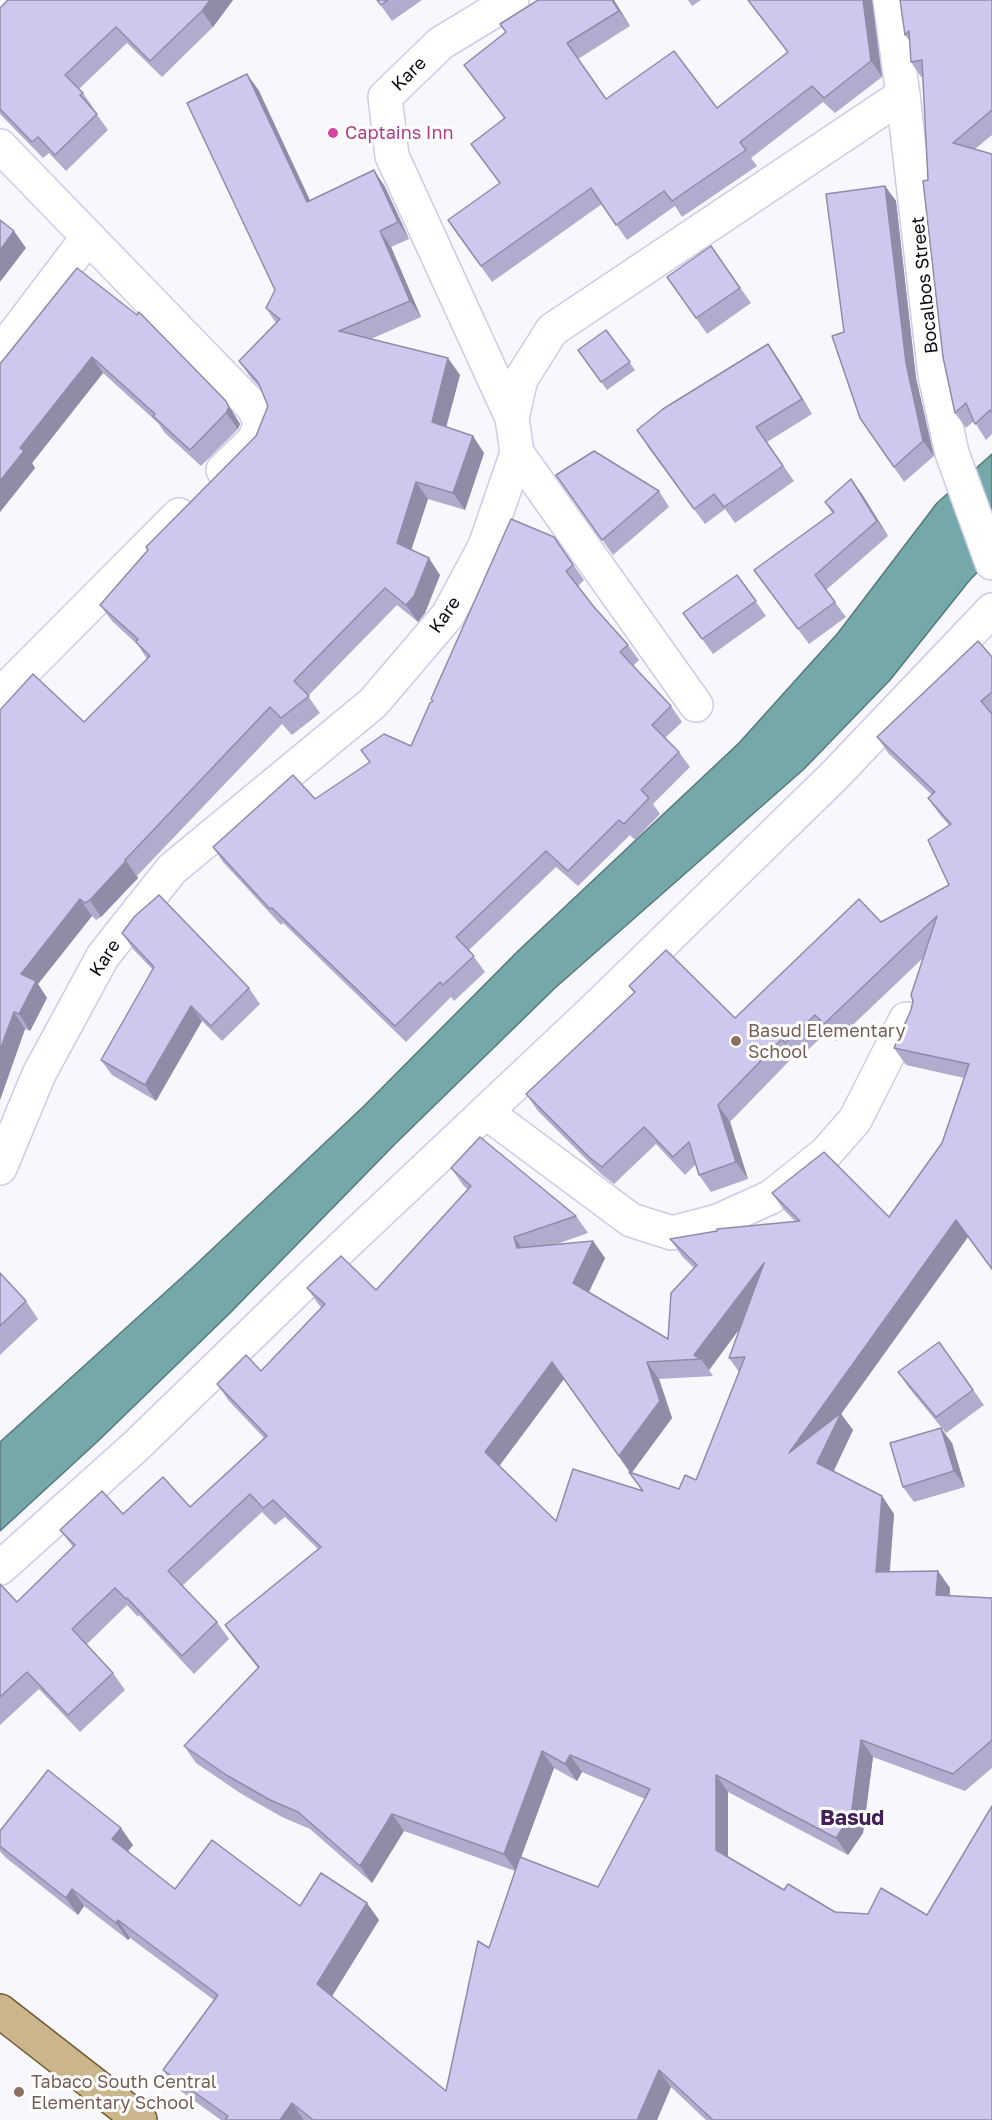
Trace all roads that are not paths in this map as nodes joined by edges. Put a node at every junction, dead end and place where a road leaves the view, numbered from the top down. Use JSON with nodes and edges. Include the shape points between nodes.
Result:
{"nodes":[{"id":1,"x":512,"y":0,"type":"edge"},
{"id":2,"x":890,"y":0,"type":"edge"},
{"id":3,"x":903,"y":95,"type":"junction"},
{"id":4,"x":0,"y":146,"type":"edge"},
{"id":5,"x":88,"y":237,"type":"junction"},
{"id":6,"x":0,"y":352,"type":"edge"},
{"id":7,"x":512,"y":418,"type":"junction"},
{"id":8,"x":517,"y":453,"type":"junction"},
{"id":9,"x":992,"y":563,"type":"edge"},
{"id":10,"x":992,"y":610,"type":"edge"},
{"id":11,"x":0,"y":695,"type":"edge"},
{"id":12,"x":696,"y":705,"type":"dead end"},
{"id":13,"x":906,"y":1019,"type":"edge"},
{"id":14,"x":487,"y":1113,"type":"junction"},
{"id":15,"x":0,"y":1168,"type":"edge"},
{"id":16,"x":0,"y":1568,"type":"edge"},
{"id":17,"x":0,"y":2011,"type":"edge"},
{"id":18,"x":140,"y":2120,"type":"edge"}],
"edges":[{"from":1,"to":7,"type":"street","name":"Kare","via":[[441,43],[385,96],[392,156]]},
{"from":2,"to":3,"type":"street","name":"Bocalbos Street"},
{"from":3,"to":7,"type":"street","via":[[552,330],[521,379]]},
{"from":3,"to":9,"type":"street","name":"Bocalbos Street","via":[[935,376],[952,453]]},
{"from":4,"to":5,"type":"street"},
{"from":5,"to":6,"type":"street"},
{"from":5,"to":11,"type":"street","via":[[253,407],[261,423],[254,440]]},
{"from":7,"to":8,"type":"street","name":"Kare"},
{"from":8,"to":12,"type":"street"},
{"from":8,"to":15,"type":"street","name":"Kare","via":[[485,546],[448,615],[373,703],[172,869],[103,956],[39,1074]]},
{"from":10,"to":14,"type":"street","via":[[835,775]]},
{"from":13,"to":14,"type":"street","via":[[855,1120],[826,1154],[771,1197],[718,1221],[672,1233],[631,1220]]},
{"from":14,"to":16,"type":"street","via":[[136,1446]]},
{"from":17,"to":18,"type":"main road"}]}
